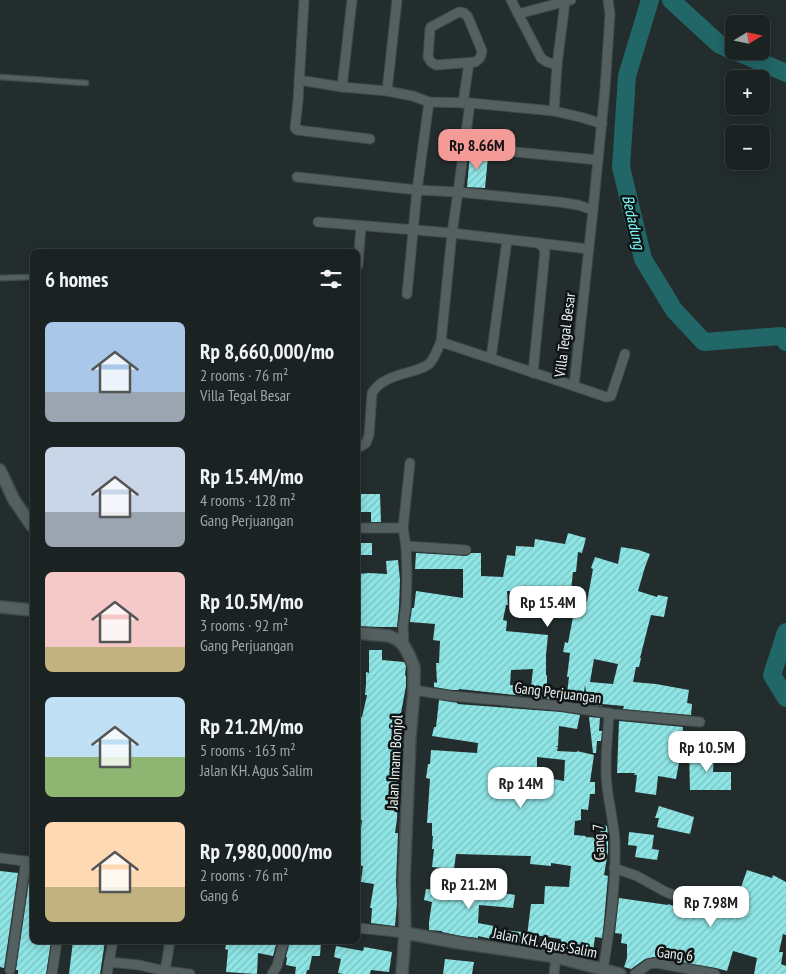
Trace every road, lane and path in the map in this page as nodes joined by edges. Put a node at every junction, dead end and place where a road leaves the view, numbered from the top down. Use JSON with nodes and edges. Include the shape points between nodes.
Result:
{"nodes":[{"id":1,"x":304,"y":0,"type":"edge"},
{"id":2,"x":352,"y":0,"type":"edge"},
{"id":3,"x":397,"y":0,"type":"edge"},
{"id":4,"x":511,"y":0,"type":"edge"},
{"id":5,"x":608,"y":0,"type":"edge"},
{"id":6,"x":568,"y":1,"type":"edge"},
{"id":7,"x":518,"y":14,"type":"junction"},
{"id":8,"x":469,"y":63,"type":"junction"},
{"id":9,"x":556,"y":65,"type":"junction"},
{"id":10,"x":0,"y":77,"type":"edge"},
{"id":11,"x":299,"y":80,"type":"junction"},
{"id":12,"x":86,"y":83,"type":"dead end"},
{"id":13,"x":342,"y":87,"type":"junction"},
{"id":14,"x":387,"y":92,"type":"junction"},
{"id":15,"x":429,"y":102,"type":"junction"},
{"id":16,"x":466,"y":103,"type":"junction"},
{"id":17,"x":554,"y":111,"type":"junction"},
{"id":18,"x":602,"y":124,"type":"junction"},
{"id":19,"x":370,"y":139,"type":"dead end"},
{"id":20,"x":464,"y":147,"type":"junction"},
{"id":21,"x":598,"y":160,"type":"junction"},
{"id":22,"x":297,"y":177,"type":"dead end"},
{"id":23,"x":417,"y":190,"type":"junction"},
{"id":24,"x":458,"y":192,"type":"junction"},
{"id":25,"x":593,"y":210,"type":"junction"},
{"id":26,"x":318,"y":222,"type":"dead end"},
{"id":27,"x":361,"y":226,"type":"junction"},
{"id":28,"x":414,"y":230,"type":"junction"},
{"id":29,"x":452,"y":233,"type":"junction"},
{"id":30,"x":506,"y":240,"type":"junction"},
{"id":31,"x":538,"y":243,"type":"junction"},
{"id":32,"x":589,"y":248,"type":"junction"},
{"id":33,"x":359,"y":249,"type":"edge"},
{"id":34,"x":30,"y":276,"type":"edge"},
{"id":35,"x":0,"y":278,"type":"edge"},
{"id":36,"x":407,"y":294,"type":"dead end"},
{"id":37,"x":441,"y":342,"type":"junction"},
{"id":38,"x":625,"y":354,"type":"dead end"},
{"id":39,"x":491,"y":358,"type":"junction"},
{"id":40,"x":533,"y":373,"type":"junction"},
{"id":41,"x":574,"y":386,"type":"junction"},
{"id":42,"x":360,"y":447,"type":"edge"},
{"id":43,"x":410,"y":463,"type":"dead end"},
{"id":44,"x":0,"y":470,"type":"edge"},
{"id":45,"x":30,"y":523,"type":"edge"},
{"id":46,"x":360,"y":528,"type":"edge"},
{"id":47,"x":404,"y":528,"type":"junction"},
{"id":48,"x":406,"y":546,"type":"junction"},
{"id":49,"x":466,"y":550,"type":"dead end"},
{"id":50,"x":0,"y":607,"type":"edge"},
{"id":51,"x":30,"y":610,"type":"edge"},
{"id":52,"x":360,"y":633,"type":"edge"},
{"id":53,"x":404,"y":646,"type":"junction"},
{"id":54,"x":414,"y":690,"type":"junction"},
{"id":55,"x":609,"y":713,"type":"junction"},
{"id":56,"x":700,"y":722,"type":"dead end"},
{"id":57,"x":0,"y":858,"type":"edge"},
{"id":58,"x":29,"y":861,"type":"edge"},
{"id":59,"x":614,"y":868,"type":"junction"},
{"id":60,"x":704,"y":905,"type":"dead end"},
{"id":61,"x":360,"y":928,"type":"edge"},
{"id":62,"x":404,"y":933,"type":"junction"},
{"id":63,"x":57,"y":944,"type":"edge"},
{"id":64,"x":113,"y":944,"type":"edge"},
{"id":65,"x":169,"y":944,"type":"edge"},
{"id":66,"x":283,"y":944,"type":"edge"},
{"id":67,"x":556,"y":957,"type":"junction"},
{"id":68,"x":110,"y":962,"type":"junction"},
{"id":69,"x":602,"y":969,"type":"junction"},
{"id":70,"x":164,"y":970,"type":"junction"},
{"id":71,"x":6,"y":971,"type":"edge"},
{"id":72,"x":52,"y":974,"type":"edge"},
{"id":73,"x":108,"y":974,"type":"edge"},
{"id":74,"x":190,"y":974,"type":"edge"},
{"id":75,"x":272,"y":974,"type":"edge"},
{"id":76,"x":402,"y":974,"type":"edge"},
{"id":77,"x":554,"y":974,"type":"edge"},
{"id":78,"x":620,"y":974,"type":"edge"},
{"id":79,"x":635,"y":974,"type":"edge"},
{"id":80,"x":714,"y":974,"type":"edge"}],
"edges":[{"from":1,"to":11,"type":"street"},
{"from":2,"to":13,"type":"street"},
{"from":3,"to":14,"type":"street"},
{"from":4,"to":7,"type":"street"},
{"from":5,"to":18,"type":"street","name":"Villa Tegal Besar","via":[[610,14]]},
{"from":6,"to":7,"type":"street"},
{"from":6,"to":9,"type":"street"},
{"from":7,"to":9,"type":"street","via":[[541,58]]},
{"from":8,"to":8,"type":"street","via":[[436,65],[431,62],[428,56],[431,27],[459,12],[466,15],[482,51],[480,59]]},
{"from":8,"to":16,"type":"street"},
{"from":9,"to":17,"type":"street"},
{"from":10,"to":12,"type":"lane"},
{"from":11,"to":13,"type":"street"},
{"from":11,"to":19,"type":"street","via":[[297,130]]},
{"from":13,"to":14,"type":"street"},
{"from":14,"to":15,"type":"street"},
{"from":15,"to":16,"type":"street"},
{"from":15,"to":23,"type":"street"},
{"from":16,"to":17,"type":"street"},
{"from":16,"to":20,"type":"street"},
{"from":17,"to":18,"type":"street"},
{"from":18,"to":21,"type":"street","name":"Villa Tegal Besar"},
{"from":20,"to":21,"type":"street"},
{"from":20,"to":24,"type":"street"},
{"from":21,"to":25,"type":"street","name":"Villa Tegal Besar"},
{"from":22,"to":23,"type":"street"},
{"from":23,"to":24,"type":"street"},
{"from":23,"to":28,"type":"street"},
{"from":24,"to":25,"type":"street","via":[[559,202]]},
{"from":24,"to":29,"type":"street"},
{"from":25,"to":32,"type":"street","name":"Villa Tegal Besar"},
{"from":26,"to":27,"type":"street"},
{"from":27,"to":28,"type":"street"},
{"from":27,"to":33,"type":"street"},
{"from":28,"to":29,"type":"street"},
{"from":28,"to":36,"type":"street"},
{"from":29,"to":30,"type":"street"},
{"from":29,"to":37,"type":"street"},
{"from":30,"to":31,"type":"street"},
{"from":30,"to":39,"type":"street"},
{"from":31,"to":32,"type":"street"},
{"from":31,"to":40,"type":"street","via":[[544,251]]},
{"from":32,"to":41,"type":"street","name":"Villa Tegal Besar"},
{"from":34,"to":35,"type":"lane"},
{"from":37,"to":39,"type":"street","name":"Villa Tegal Besar"},
{"from":37,"to":42,"type":"street","via":[[424,367],[385,380],[375,389],[369,435]]},
{"from":38,"to":41,"type":"street","via":[[611,396]]},
{"from":39,"to":40,"type":"street","name":"Villa Tegal Besar"},
{"from":40,"to":41,"type":"street","name":"Villa Tegal Besar"},
{"from":43,"to":47,"type":"street"},
{"from":44,"to":45,"type":"street","via":[[14,500]]},
{"from":46,"to":47,"type":"street"},
{"from":47,"to":48,"type":"street"},
{"from":48,"to":49,"type":"street"},
{"from":48,"to":53,"type":"street"},
{"from":50,"to":51,"type":"street"},
{"from":52,"to":53,"type":"street","via":[[390,636]]},
{"from":53,"to":54,"type":"street","name":"Jalan Imam Bonjol","via":[[414,667]]},
{"from":54,"to":55,"type":"street","name":"Gang Perjuangan"},
{"from":54,"to":62,"type":"street","name":"Jalan Imam Bonjol"},
{"from":55,"to":56,"type":"street","name":"Gang Perjuangan"},
{"from":55,"to":59,"type":"street","name":"Gang 7","via":[[606,762],[615,842]]},
{"from":57,"to":58,"type":"street"},
{"from":58,"to":71,"type":"street"},
{"from":59,"to":60,"type":"street","via":[[685,900]]},
{"from":59,"to":69,"type":"street","name":"Gang 7"},
{"from":61,"to":62,"type":"street"},
{"from":62,"to":67,"type":"street","name":"Jalan KH. Agus Salim"},
{"from":62,"to":76,"type":"street","name":"Jalan Imam Bonjol"},
{"from":63,"to":72,"type":"street"},
{"from":64,"to":68,"type":"street"},
{"from":65,"to":70,"type":"street"},
{"from":66,"to":75,"type":"street"},
{"from":67,"to":69,"type":"street","name":"Jalan KH. Agus Salim"},
{"from":67,"to":77,"type":"street"},
{"from":68,"to":70,"type":"street"},
{"from":68,"to":73,"type":"street"},
{"from":69,"to":78,"type":"street","name":"Jalan KH. Agus Salim"},
{"from":70,"to":74,"type":"street"},
{"from":79,"to":80,"type":"street","name":"Gang 6","via":[[656,963]]}]}
